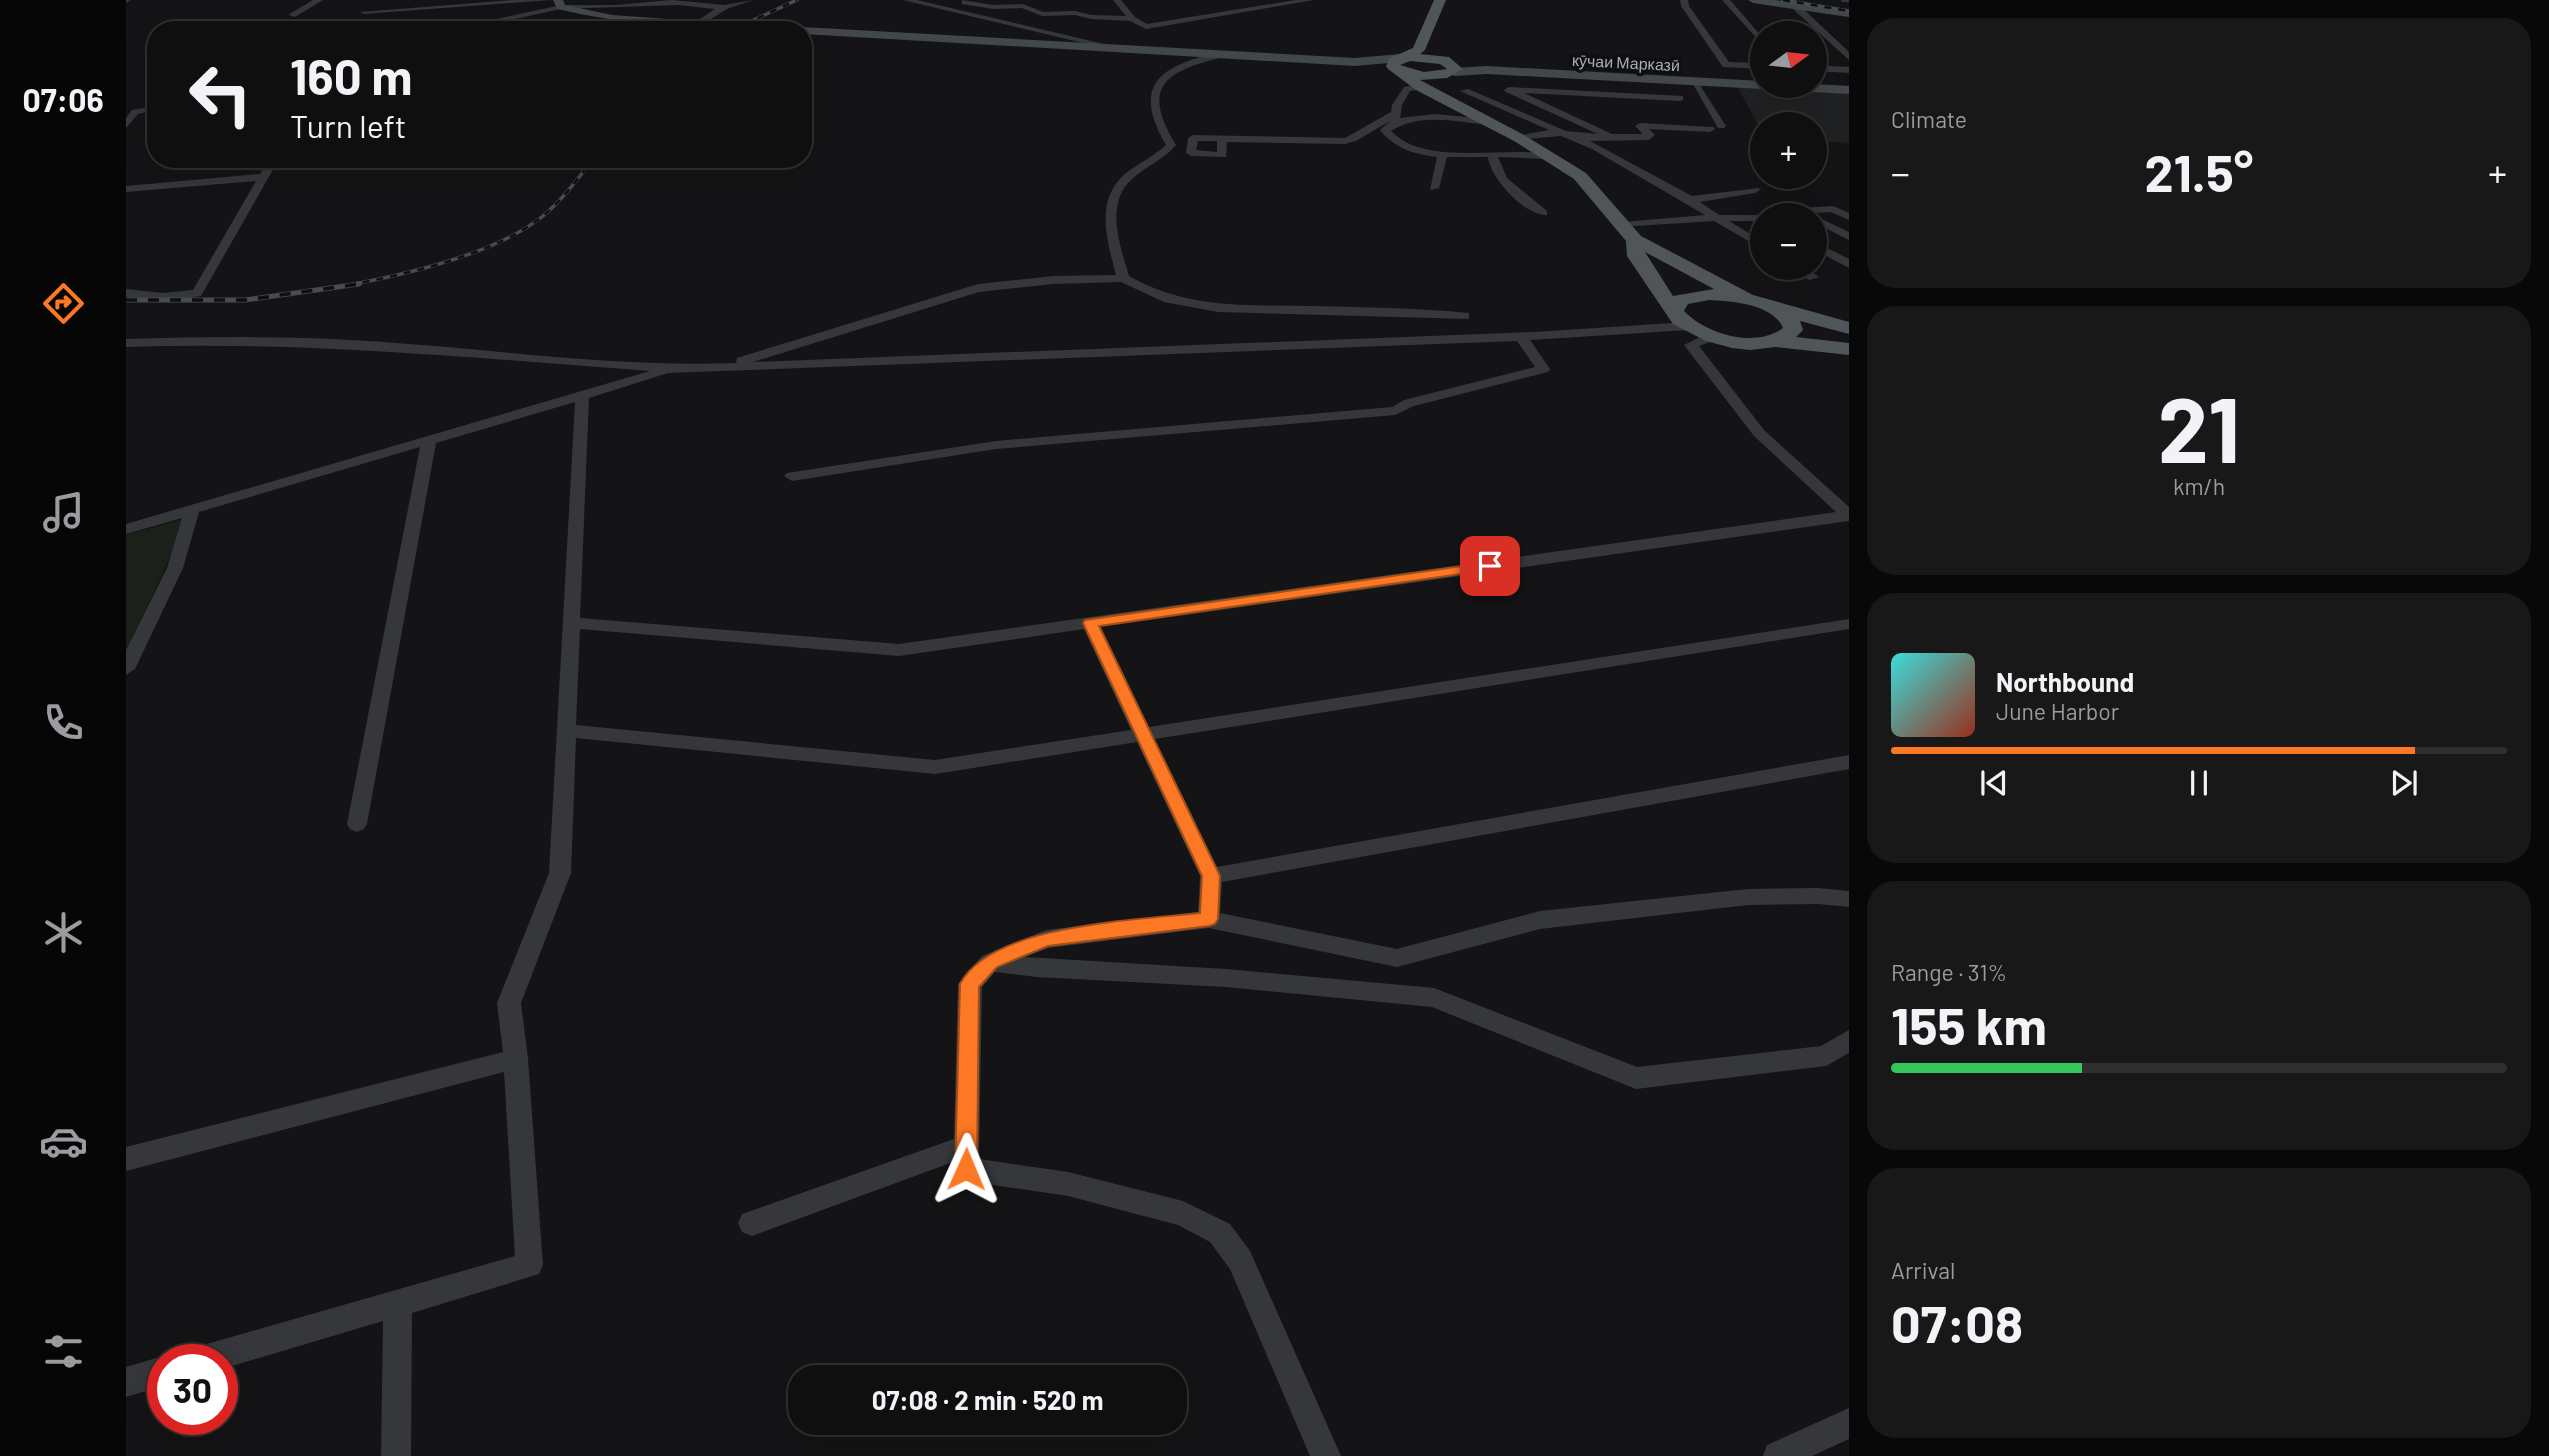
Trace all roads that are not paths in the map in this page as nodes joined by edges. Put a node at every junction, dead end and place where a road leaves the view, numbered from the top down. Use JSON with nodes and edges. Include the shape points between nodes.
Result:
{"nodes":[{"id":1,"x":319,"y":0,"type":"edge"},
{"id":2,"x":369,"y":0,"type":"edge"},
{"id":3,"x":548,"y":0,"type":"edge"},
{"id":4,"x":749,"y":0,"type":"edge"},
{"id":5,"x":907,"y":0,"type":"edge"},
{"id":6,"x":934,"y":0,"type":"edge"},
{"id":7,"x":950,"y":0,"type":"edge"},
{"id":8,"x":1117,"y":0,"type":"edge"},
{"id":9,"x":1310,"y":0,"type":"edge"},
{"id":10,"x":1440,"y":0,"type":"edge"},
{"id":11,"x":1451,"y":0,"type":"edge"},
{"id":12,"x":1684,"y":0,"type":"edge"},
{"id":13,"x":1726,"y":0,"type":"edge"},
{"id":14,"x":1753,"y":0,"type":"edge"},
{"id":15,"x":676,"y":1,"type":"edge"},
{"id":16,"x":1008,"y":2,"type":"edge"},
{"id":17,"x":560,"y":3,"type":"edge"},
{"id":18,"x":1021,"y":3,"type":"edge"},
{"id":19,"x":923,"y":4,"type":"junction"},
{"id":20,"x":723,"y":7,"type":"junction"},
{"id":21,"x":1796,"y":7,"type":"junction"},
{"id":22,"x":1849,"y":14,"type":"edge"},
{"id":23,"x":292,"y":15,"type":"dead end"},
{"id":24,"x":1132,"y":19,"type":"junction"},
{"id":25,"x":496,"y":21,"type":"edge"},
{"id":26,"x":638,"y":21,"type":"edge"},
{"id":27,"x":701,"y":21,"type":"edge"},
{"id":28,"x":1750,"y":28,"type":"edge"},
{"id":29,"x":812,"y":33,"type":"edge"},
{"id":30,"x":1117,"y":48,"type":"junction"},
{"id":31,"x":1225,"y":54,"type":"junction"},
{"id":32,"x":1849,"y":57,"type":"edge"},
{"id":33,"x":1400,"y":64,"type":"junction"},
{"id":34,"x":1750,"y":66,"type":"edge"},
{"id":35,"x":1448,"y":68,"type":"junction"},
{"id":36,"x":1827,"y":69,"type":"edge"},
{"id":37,"x":1488,"y":70,"type":"joint"},
{"id":38,"x":1849,"y":71,"type":"edge"},
{"id":39,"x":1577,"y":75,"type":"junction"},
{"id":40,"x":1693,"y":81,"type":"junction"},
{"id":41,"x":1750,"y":84,"type":"edge"},
{"id":42,"x":1421,"y":86,"type":"junction"},
{"id":43,"x":1827,"y":89,"type":"edge"},
{"id":44,"x":1849,"y":90,"type":"edge"},
{"id":45,"x":1465,"y":91,"type":"dead end"},
{"id":46,"x":1589,"y":94,"type":"junction"},
{"id":47,"x":1680,"y":99,"type":"dead end"},
{"id":48,"x":147,"y":109,"type":"edge"},
{"id":49,"x":1396,"y":117,"type":"junction"},
{"id":50,"x":1489,"y":122,"type":"junction"},
{"id":51,"x":126,"y":125,"type":"edge"},
{"id":52,"x":1557,"y":132,"type":"junction"},
{"id":53,"x":1604,"y":137,"type":"junction"},
{"id":54,"x":1222,"y":138,"type":"dead end"},
{"id":55,"x":1519,"y":138,"type":"junction"},
{"id":56,"x":1353,"y":139,"type":"junction"},
{"id":57,"x":1365,"y":142,"type":"dead end"},
{"id":58,"x":1378,"y":144,"type":"dead end"},
{"id":59,"x":1404,"y":146,"type":"junction"},
{"id":60,"x":1271,"y":149,"type":"dead end"},
{"id":61,"x":1443,"y":153,"type":"junction"},
{"id":62,"x":1493,"y":154,"type":"junction"},
{"id":63,"x":1548,"y":156,"type":"junction"},
{"id":64,"x":268,"y":168,"type":"edge"},
{"id":65,"x":262,"y":177,"type":"junction"},
{"id":66,"x":1434,"y":188,"type":"dead end"},
{"id":67,"x":126,"y":189,"type":"edge"},
{"id":68,"x":1755,"y":190,"type":"dead end"},
{"id":69,"x":1690,"y":200,"type":"junction"},
{"id":70,"x":1827,"y":210,"type":"edge"},
{"id":71,"x":1543,"y":213,"type":"dead end"},
{"id":72,"x":1849,"y":217,"type":"edge"},
{"id":73,"x":1716,"y":218,"type":"junction"},
{"id":74,"x":1750,"y":218,"type":"edge"},
{"id":75,"x":1827,"y":225,"type":"edge"},
{"id":76,"x":1629,"y":232,"type":"junction"},
{"id":77,"x":1849,"y":237,"type":"edge"},
{"id":78,"x":1750,"y":239,"type":"edge"},
{"id":79,"x":1827,"y":252,"type":"edge"},
{"id":80,"x":1849,"y":264,"type":"edge"},
{"id":81,"x":1122,"y":278,"type":"junction"},
{"id":82,"x":126,"y":293,"type":"edge"},
{"id":83,"x":1746,"y":299,"type":"junction"},
{"id":84,"x":1770,"y":307,"type":"junction"},
{"id":85,"x":1465,"y":316,"type":"dead end"},
{"id":86,"x":1684,"y":323,"type":"junction"},
{"id":87,"x":1849,"y":328,"type":"edge"},
{"id":88,"x":1521,"y":336,"type":"junction"},
{"id":89,"x":1713,"y":336,"type":"junction"},
{"id":90,"x":1776,"y":341,"type":"junction"},
{"id":91,"x":126,"y":343,"type":"edge"},
{"id":92,"x":1849,"y":349,"type":"edge"},
{"id":93,"x":728,"y":367,"type":"junction"},
{"id":94,"x":673,"y":369,"type":"junction"},
{"id":95,"x":582,"y":396,"type":"junction"},
{"id":96,"x":429,"y":441,"type":"junction"},
{"id":97,"x":792,"y":477,"type":"dead end"},
{"id":98,"x":192,"y":511,"type":"junction"},
{"id":99,"x":1849,"y":516,"type":"edge"},
{"id":100,"x":126,"y":529,"type":"edge"},
{"id":101,"x":572,"y":623,"type":"junction"},
{"id":102,"x":1090,"y":623,"type":"junction"},
{"id":103,"x":1849,"y":624,"type":"edge"},
{"id":104,"x":126,"y":668,"type":"edge"},
{"id":105,"x":567,"y":731,"type":"junction"},
{"id":106,"x":1146,"y":735,"type":"junction"},
{"id":107,"x":1849,"y":762,"type":"edge"},
{"id":108,"x":357,"y":824,"type":"dead end"},
{"id":109,"x":1211,"y":876,"type":"junction"},
{"id":110,"x":1849,"y":900,"type":"edge"},
{"id":111,"x":1209,"y":919,"type":"junction"},
{"id":112,"x":990,"y":962,"type":"junction"},
{"id":113,"x":1849,"y":1040,"type":"edge"},
{"id":114,"x":516,"y":1059,"type":"junction"},
{"id":115,"x":966,"y":1146,"type":"junction"},
{"id":116,"x":126,"y":1159,"type":"edge"},
{"id":117,"x":752,"y":1223,"type":"dead end"},
{"id":118,"x":398,"y":1303,"type":"junction"},
{"id":119,"x":238,"y":1350,"type":"edge"},
{"id":120,"x":147,"y":1376,"type":"edge"},
{"id":121,"x":126,"y":1382,"type":"edge"},
{"id":122,"x":1849,"y":1423,"type":"edge"},
{"id":123,"x":396,"y":1456,"type":"edge"},
{"id":124,"x":1326,"y":1456,"type":"edge"},
{"id":125,"x":1778,"y":1456,"type":"edge"}],
"edges":[{"from":1,"to":23,"type":"street"},
{"from":2,"to":3,"type":"street","via":[[361,17]]},
{"from":4,"to":20,"type":"street"},
{"from":5,"to":19,"type":"street"},
{"from":6,"to":19,"type":"street"},
{"from":7,"to":16,"type":"street","via":[[993,7]]},
{"from":8,"to":24,"type":"street"},
{"from":9,"to":24,"type":"street","via":[[1146,27]]},
{"from":10,"to":33,"type":"main road","via":[[1418,50]]},
{"from":11,"to":35,"type":"main road","via":[[1431,51]]},
{"from":12,"to":34,"type":"street","via":[[1726,65]]},
{"from":13,"to":28,"type":"street"},
{"from":14,"to":21,"type":"street"},
{"from":15,"to":17,"type":"street","via":[[615,7]]},
{"from":15,"to":20,"type":"street"},
{"from":16,"to":18,"type":"street"},
{"from":17,"to":25,"type":"street"},
{"from":17,"to":26,"type":"street"},
{"from":18,"to":24,"type":"street","via":[[1042,14]]},
{"from":19,"to":30,"type":"street"},
{"from":20,"to":27,"type":"street"},
{"from":21,"to":22,"type":"street"},
{"from":21,"to":32,"type":"street"},
{"from":29,"to":30,"type":"street"},
{"from":30,"to":31,"type":"street"},
{"from":31,"to":33,"type":"street"},
{"from":31,"to":81,"type":"street","via":[[1184,66],[1158,84],[1152,108],[1171,145],[1125,179],[1112,197],[1111,229]]},
{"from":33,"to":35,"type":"main road","via":[[1427,57]]},
{"from":33,"to":42,"type":"main road"},
{"from":35,"to":37,"type":"street"},
{"from":35,"to":42,"type":"main road"},
{"from":36,"to":38,"type":"street"},
{"from":37,"to":39,"type":"main road","name":"кӯчаи Марказӣ"},
{"from":39,"to":40,"type":"main road","name":"кӯчаи Марказӣ"},
{"from":39,"to":46,"type":"street"},
{"from":40,"to":41,"type":"main road","name":"кӯчаи Марказӣ"},
{"from":40,"to":53,"type":"street","via":[[1716,128],[1640,126],[1648,137]]},
{"from":42,"to":49,"type":"street","via":[[1407,89]]},
{"from":42,"to":50,"type":"main road"},
{"from":43,"to":44,"type":"street"},
{"from":45,"to":52,"type":"street"},
{"from":46,"to":47,"type":"street"},
{"from":46,"to":53,"type":"street","via":[[1509,90],[1608,135]]},
{"from":48,"to":51,"type":"street","via":[[135,112]]},
{"from":49,"to":50,"type":"street"},
{"from":49,"to":56,"type":"street"},
{"from":49,"to":59,"type":"street","via":[[1385,130]]},
{"from":50,"to":55,"type":"main road"},
{"from":52,"to":53,"type":"street"},
{"from":52,"to":55,"type":"street"},
{"from":52,"to":69,"type":"street","via":[[1596,147]]},
{"from":54,"to":56,"type":"street"},
{"from":55,"to":63,"type":"main road"},
{"from":56,"to":57,"type":"street"},
{"from":56,"to":60,"type":"street","via":[[1346,152]]},
{"from":58,"to":59,"type":"street"},
{"from":59,"to":61,"type":"street"},
{"from":61,"to":62,"type":"street"},
{"from":61,"to":66,"type":"street"},
{"from":62,"to":63,"type":"street"},
{"from":62,"to":71,"type":"street","via":[[1493,167],[1500,179]]},
{"from":63,"to":76,"type":"main road","via":[[1580,176]]},
{"from":64,"to":65,"type":"street"},
{"from":65,"to":67,"type":"street"},
{"from":65,"to":82,"type":"street","via":[[197,293],[163,297]]},
{"from":68,"to":69,"type":"street"},
{"from":69,"to":73,"type":"street"},
{"from":70,"to":72,"type":"street"},
{"from":73,"to":74,"type":"street"},
{"from":73,"to":76,"type":"street"},
{"from":73,"to":78,"type":"street"},
{"from":75,"to":77,"type":"street"},
{"from":76,"to":83,"type":"main road"},
{"from":76,"to":86,"type":"main road","via":[[1636,256]]},
{"from":79,"to":80,"type":"street"},
{"from":81,"to":85,"type":"street","via":[[1135,287],[1202,307]]},
{"from":81,"to":93,"type":"street","via":[[978,288]]},
{"from":83,"to":84,"type":"main road"},
{"from":83,"to":86,"type":"main road","via":[[1693,295],[1675,305],[1674,312]]},
{"from":84,"to":87,"type":"main road"},
{"from":84,"to":90,"type":"main road","via":[[1791,322],[1793,330]]},
{"from":86,"to":88,"type":"street"},
{"from":86,"to":89,"type":"main road"},
{"from":88,"to":93,"type":"street"},
{"from":88,"to":97,"type":"street","via":[[1543,369],[1409,403],[1395,411],[996,445]]},
{"from":89,"to":90,"type":"main road"},
{"from":89,"to":99,"type":"street","via":[[1691,345],[1759,433]]},
{"from":90,"to":92,"type":"main road"},
{"from":91,"to":94,"type":"street","via":[[334,343]]},
{"from":93,"to":94,"type":"street"},
{"from":94,"to":95,"type":"street"},
{"from":95,"to":96,"type":"street"},
{"from":95,"to":101,"type":"street"},
{"from":96,"to":98,"type":"street"},
{"from":96,"to":108,"type":"street"},
{"from":98,"to":100,"type":"street"},
{"from":98,"to":104,"type":"street","via":[[175,568]]},
{"from":99,"to":102,"type":"street"},
{"from":101,"to":102,"type":"street","via":[[899,650]]},
{"from":101,"to":105,"type":"street"},
{"from":102,"to":106,"type":"street"},
{"from":103,"to":106,"type":"street"},
{"from":105,"to":106,"type":"street","via":[[936,767]]},
{"from":105,"to":114,"type":"street","via":[[560,873],[509,1003]]},
{"from":106,"to":109,"type":"street"},
{"from":107,"to":109,"type":"street"},
{"from":109,"to":111,"type":"street"},
{"from":110,"to":111,"type":"street","via":[[1748,897],[1540,920],[1397,958]]},
{"from":111,"to":112,"type":"street","via":[[1046,939]]},
{"from":112,"to":113,"type":"street","via":[[1434,998],[1636,1078],[1826,1056]]},
{"from":112,"to":115,"type":"street","via":[[970,984]]},
{"from":114,"to":116,"type":"street"},
{"from":114,"to":118,"type":"street","via":[[529,1265]]},
{"from":115,"to":117,"type":"street"},
{"from":115,"to":124,"type":"street","via":[[966,1169],[1068,1184],[1183,1214],[1220,1233],[1240,1260]]},
{"from":118,"to":119,"type":"street"},
{"from":118,"to":123,"type":"street"},
{"from":120,"to":121,"type":"street"},
{"from":122,"to":125,"type":"street"}]}
